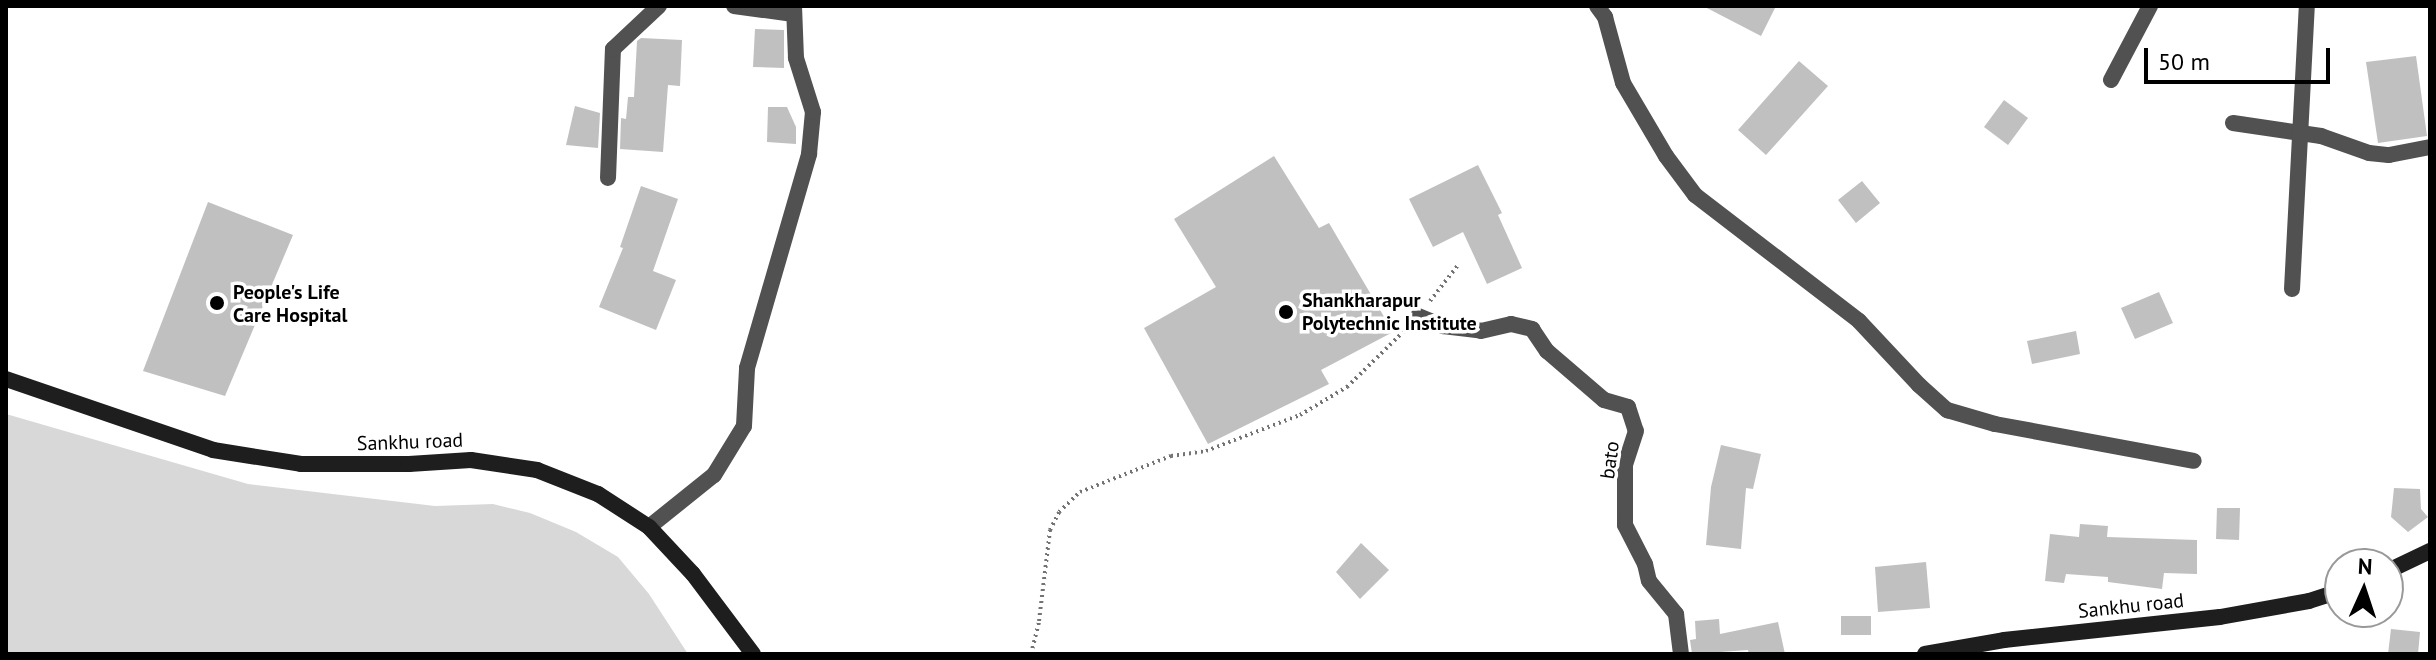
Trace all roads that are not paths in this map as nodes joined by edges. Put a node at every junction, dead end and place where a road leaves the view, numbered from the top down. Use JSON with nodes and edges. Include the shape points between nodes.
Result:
{"nodes":[{"id":1,"x":659,"y":6,"type":"edge"},
{"id":2,"x":734,"y":6,"type":"edge"},
{"id":3,"x":1597,"y":6,"type":"edge"},
{"id":4,"x":2150,"y":6,"type":"edge"},
{"id":5,"x":2307,"y":6,"type":"edge"},
{"id":6,"x":794,"y":10,"type":"edge"},
{"id":7,"x":2111,"y":80,"type":"dead end"},
{"id":8,"x":2233,"y":123,"type":"dead end"},
{"id":9,"x":2298,"y":132,"type":"junction"},
{"id":10,"x":2430,"y":147,"type":"edge"},
{"id":11,"x":608,"y":178,"type":"dead end"},
{"id":12,"x":2292,"y":289,"type":"dead end"},
{"id":13,"x":1418,"y":316,"type":"road end"},
{"id":14,"x":6,"y":379,"type":"edge"},
{"id":15,"x":2194,"y":461,"type":"dead end"},
{"id":16,"x":649,"y":527,"type":"junction"},
{"id":17,"x":2430,"y":551,"type":"edge"},
{"id":18,"x":2404,"y":563,"type":"edge"},
{"id":19,"x":2324,"y":596,"type":"edge"},
{"id":20,"x":753,"y":654,"type":"edge"},
{"id":21,"x":1681,"y":654,"type":"edge"},
{"id":22,"x":1925,"y":654,"type":"edge"}],
"edges":[{"from":1,"to":11,"type":"street","via":[[613,49]]},
{"from":2,"to":6,"type":"street"},
{"from":3,"to":15,"type":"street","via":[[1605,17],[1623,83],[1695,195],[1859,321],[1947,410],[1995,424]]},
{"from":4,"to":7,"type":"street"},
{"from":5,"to":9,"type":"street"},
{"from":6,"to":16,"type":"street","via":[[796,58],[813,112],[809,154],[751,353],[744,426],[714,475]]},
{"from":8,"to":9,"type":"street"},
{"from":9,"to":10,"type":"street","via":[[2369,153]]},
{"from":9,"to":12,"type":"street"},
{"from":13,"to":21,"type":"street","name":"bato","via":[[1481,331],[1511,324],[1532,329],[1547,351],[1604,400],[1628,407],[1636,431],[1625,464],[1625,525],[1649,581],[1676,614]]},
{"from":14,"to":16,"type":"main road","name":"Sankhu road","via":[[213,450],[301,464],[471,460],[537,470],[598,494]]},
{"from":16,"to":20,"type":"main road","name":"Sankhu road","via":[[693,574]]},
{"from":17,"to":18,"type":"main road"},
{"from":19,"to":22,"type":"main road","name":"Sankhu road","via":[[2220,617],[2004,640]]}]}
